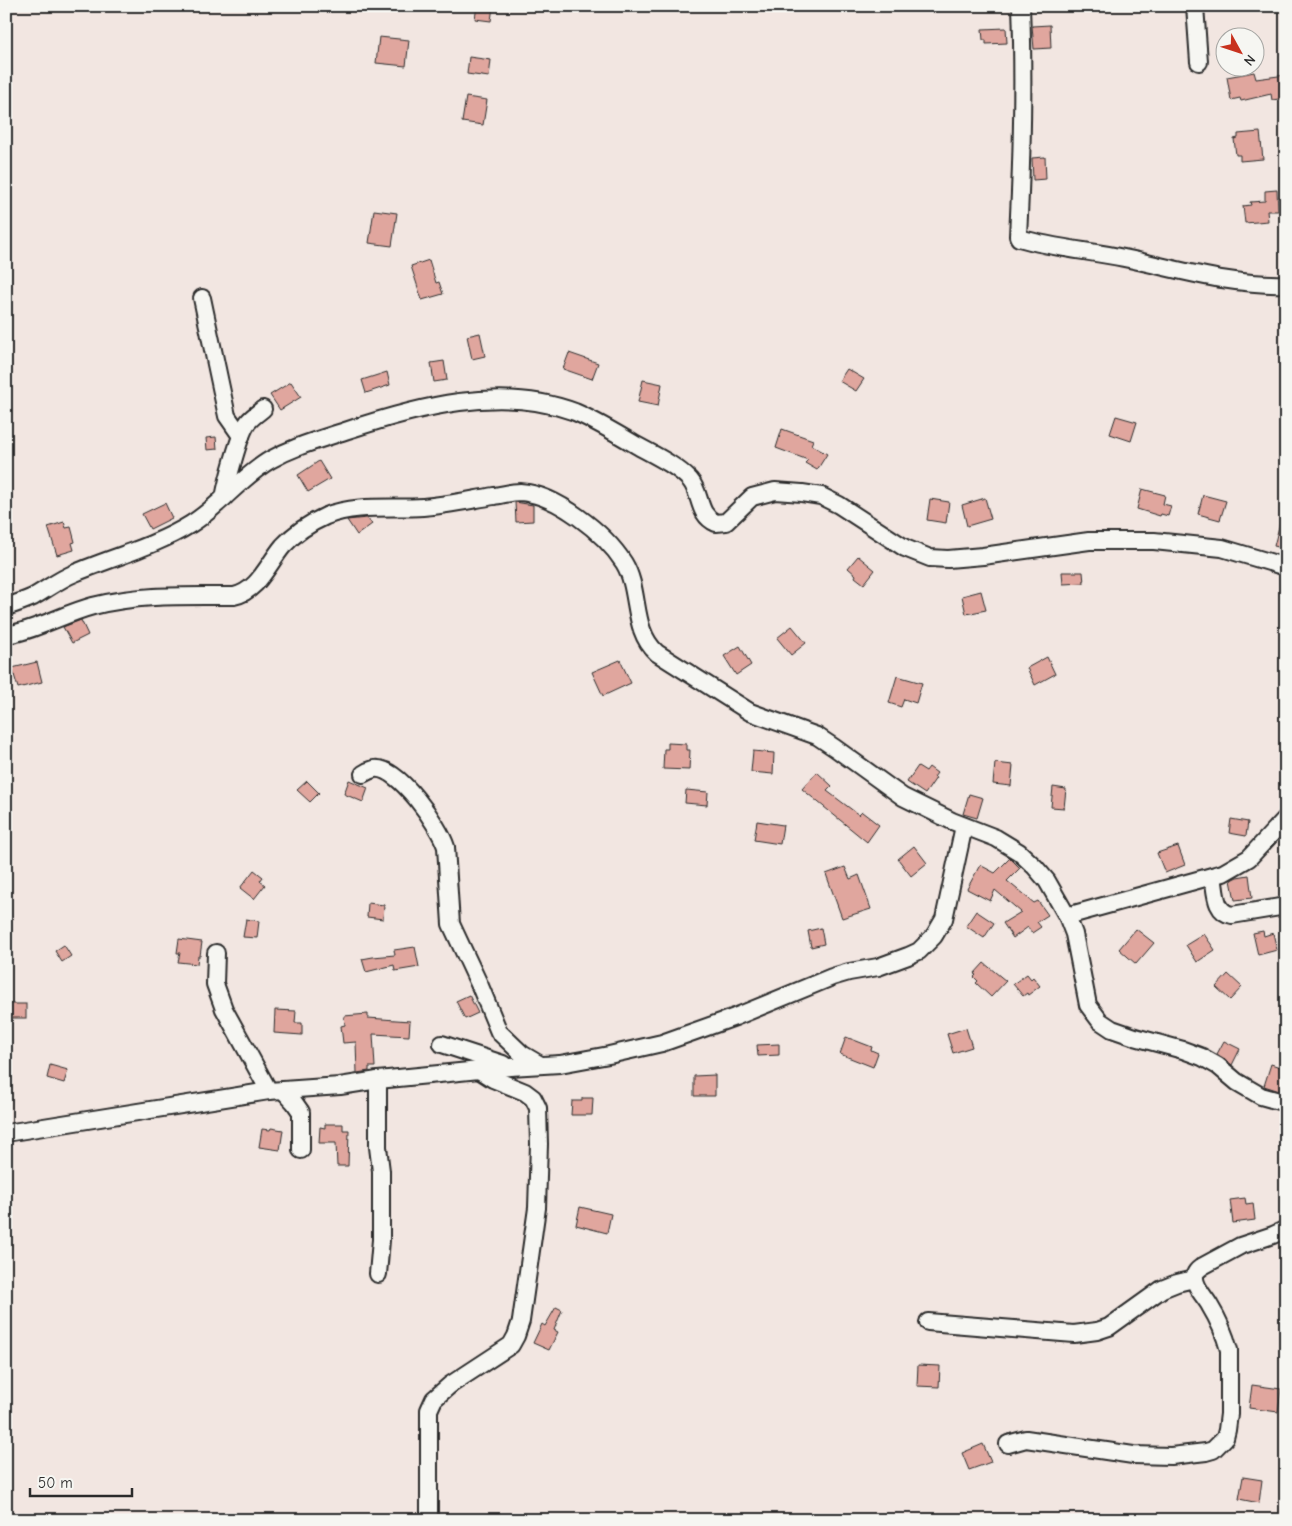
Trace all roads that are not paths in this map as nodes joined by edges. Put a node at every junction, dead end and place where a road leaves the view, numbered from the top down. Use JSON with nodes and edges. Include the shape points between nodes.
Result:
{"nodes":[{"id":1,"x":1021,"y":6,"type":"edge"},
{"id":2,"x":1194,"y":6,"type":"edge"},
{"id":3,"x":1199,"y":62,"type":"dead end"},
{"id":4,"x":1286,"y":284,"type":"edge"},
{"id":5,"x":202,"y":298,"type":"dead end"},
{"id":6,"x":263,"y":409,"type":"dead end"},
{"id":7,"x":241,"y":436,"type":"junction"},
{"id":8,"x":224,"y":498,"type":"junction"},
{"id":9,"x":1286,"y":568,"type":"edge"},
{"id":10,"x":6,"y":607,"type":"edge"},
{"id":11,"x":6,"y":635,"type":"edge"},
{"id":12,"x":363,"y":774,"type":"dead end"},
{"id":13,"x":1286,"y":818,"type":"edge"},
{"id":14,"x":964,"y":826,"type":"junction"},
{"id":15,"x":1214,"y":876,"type":"junction"},
{"id":16,"x":1286,"y":906,"type":"edge"},
{"id":17,"x":1067,"y":916,"type":"junction"},
{"id":18,"x":216,"y":953,"type":"dead end"},
{"id":19,"x":442,"y":1044,"type":"dead end"},
{"id":20,"x":539,"y":1064,"type":"junction"},
{"id":21,"x":510,"y":1066,"type":"junction"},
{"id":22,"x":480,"y":1070,"type":"junction"},
{"id":23,"x":378,"y":1080,"type":"junction"},
{"id":24,"x":276,"y":1090,"type":"junction"},
{"id":25,"x":1286,"y":1103,"type":"edge"},
{"id":26,"x":6,"y":1133,"type":"edge"},
{"id":27,"x":300,"y":1150,"type":"dead end"},
{"id":28,"x":1286,"y":1229,"type":"edge"},
{"id":29,"x":378,"y":1274,"type":"dead end"},
{"id":30,"x":1194,"y":1279,"type":"junction"},
{"id":31,"x":928,"y":1322,"type":"dead end"},
{"id":32,"x":1008,"y":1444,"type":"dead end"},
{"id":33,"x":429,"y":1520,"type":"edge"}],
"edges":[{"from":1,"to":4,"type":"street","via":[[1022,149],[1018,237],[1204,276],[1260,285]]},
{"from":2,"to":3,"type":"street"},
{"from":5,"to":7,"type":"street","via":[[228,416]]},
{"from":6,"to":7,"type":"street","via":[[248,422]]},
{"from":7,"to":8,"type":"street"},
{"from":8,"to":9,"type":"street","via":[[268,462],[313,440],[431,406],[528,400],[576,413],[683,473],[696,488],[702,510],[716,523],[726,522],[752,497],[775,491],[802,493],[833,502],[905,548],[930,558],[983,556],[1089,541],[1154,541],[1222,548]]},
{"from":8,"to":10,"type":"street","via":[[190,524],[163,538],[75,573],[32,597]]},
{"from":11,"to":14,"type":"street","via":[[92,606],[126,600],[161,595],[242,594],[255,584],[284,545],[302,529],[326,516],[357,508],[447,505],[519,492],[538,495],[560,504],[577,516],[623,562],[632,584],[642,634],[657,653],[750,712],[817,736],[903,797]]},
{"from":12,"to":20,"type":"street","via":[[375,769],[388,773],[407,787],[442,835],[446,847],[451,924],[499,1032],[522,1054]]},
{"from":13,"to":15,"type":"street","via":[[1248,858]]},
{"from":14,"to":17,"type":"street","via":[[996,838],[1028,860],[1047,881]]},
{"from":14,"to":20,"type":"street","via":[[944,919],[934,936],[919,951],[878,967],[832,977],[662,1043],[609,1056]]},
{"from":15,"to":16,"type":"street","via":[[1219,908],[1225,914]]},
{"from":15,"to":17,"type":"street"},
{"from":17,"to":25,"type":"street","via":[[1074,934],[1088,1005],[1100,1021],[1135,1037],[1202,1057],[1261,1096]]},
{"from":18,"to":24,"type":"street","via":[[215,984],[224,1009]]},
{"from":19,"to":21,"type":"street"},
{"from":20,"to":21,"type":"street"},
{"from":21,"to":22,"type":"street"},
{"from":22,"to":23,"type":"street"},
{"from":22,"to":33,"type":"street","via":[[525,1092],[538,1108],[537,1208],[521,1321],[516,1336],[511,1345],[450,1385],[434,1399],[429,1410]]},
{"from":23,"to":24,"type":"street"},
{"from":23,"to":29,"type":"street","via":[[381,1170]]},
{"from":24,"to":26,"type":"street"},
{"from":24,"to":27,"type":"street","via":[[294,1102],[301,1112]]},
{"from":28,"to":30,"type":"street","via":[[1240,1246],[1198,1270]]},
{"from":30,"to":31,"type":"street","via":[[1162,1289],[1109,1327],[1097,1331],[1074,1334]]},
{"from":30,"to":32,"type":"street","via":[[1211,1306],[1229,1350],[1229,1414],[1225,1438],[1220,1445],[1206,1452],[1171,1456],[1134,1455],[1026,1438]]}]}
